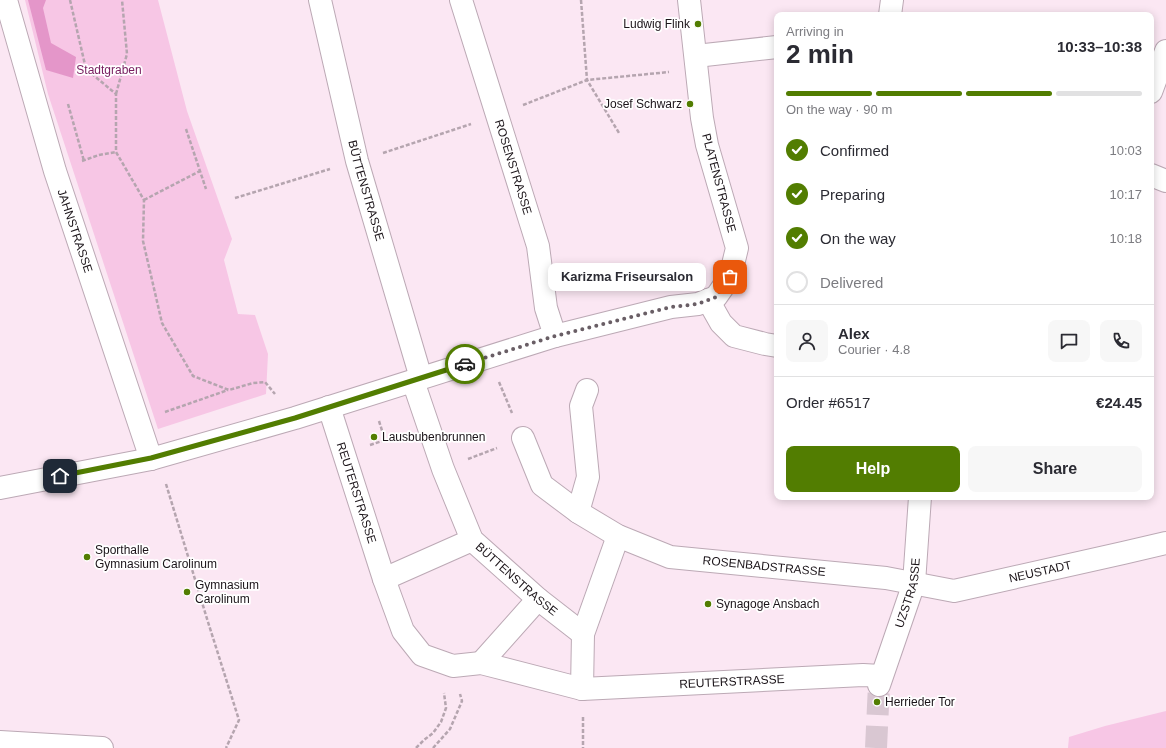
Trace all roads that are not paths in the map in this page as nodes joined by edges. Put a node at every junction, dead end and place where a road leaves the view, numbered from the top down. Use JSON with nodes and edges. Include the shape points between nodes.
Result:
{"nodes":[{"id":1,"x":6,"y":0,"type":"edge"},
{"id":2,"x":320,"y":0,"type":"edge"},
{"id":3,"x":461,"y":0,"type":"edge"},
{"id":4,"x":690,"y":0,"type":"edge"},
{"id":5,"x":892,"y":0,"type":"edge"},
{"id":6,"x":890,"y":12,"type":"edge"},
{"id":7,"x":774,"y":49,"type":"edge"},
{"id":8,"x":1166,"y":51,"type":"edge"},
{"id":9,"x":697,"y":63,"type":"junction"},
{"id":10,"x":1154,"y":84,"type":"edge"},
{"id":11,"x":1154,"y":176,"type":"edge"},
{"id":12,"x":1166,"y":181,"type":"edge"},
{"id":13,"x":708,"y":300,"type":"junction"},
{"id":14,"x":555,"y":336,"type":"junction"},
{"id":15,"x":774,"y":346,"type":"edge"},
{"id":16,"x":417,"y":379,"type":"junction"},
{"id":17,"x":587,"y":390,"type":"dead end"},
{"id":18,"x":329,"y":407,"type":"junction"},
{"id":19,"x":523,"y":438,"type":"road end"},
{"id":20,"x":151,"y":458,"type":"junction"},
{"id":21,"x":0,"y":488,"type":"edge"},
{"id":22,"x":920,"y":500,"type":"edge"},
{"id":23,"x":578,"y":512,"type":"junction"},
{"id":24,"x":618,"y":536,"type":"junction"},
{"id":25,"x":472,"y":540,"type":"junction"},
{"id":26,"x":1166,"y":542,"type":"edge"},
{"id":27,"x":384,"y":579,"type":"junction"},
{"id":28,"x":914,"y":583,"type":"junction"},
{"id":29,"x":538,"y":598,"type":"junction"},
{"id":30,"x":583,"y":634,"type":"junction"},
{"id":31,"x":481,"y":663,"type":"junction"},
{"id":32,"x":880,"y":680,"type":"joint"},
{"id":33,"x":582,"y":689,"type":"junction"},
{"id":34,"x":0,"y":742,"type":"edge"},
{"id":35,"x":102,"y":748,"type":"edge"}],
"edges":[{"from":1,"to":20,"type":"street","name":"JAHNSTRASSE","via":[[55,171]]},
{"from":2,"to":16,"type":"street","name":"BÜTTENSTRASSE","via":[[357,160]]},
{"from":3,"to":14,"type":"street","name":"ROSENSTRASSE","via":[[538,246],[546,308]]},
{"from":4,"to":9,"type":"street","name":"PLATENSTRASSE"},
{"from":5,"to":6,"type":"street"},
{"from":7,"to":9,"type":"street"},
{"from":8,"to":10,"type":"street"},
{"from":9,"to":13,"type":"street","name":"PLATENSTRASSE","via":[[707,145],[736,248],[730,277],[716,297]]},
{"from":11,"to":12,"type":"street"},
{"from":13,"to":14,"type":"street","name":"PLATENSTRASSE"},
{"from":13,"to":15,"type":"street","via":[[721,323],[734,336]]},
{"from":14,"to":16,"type":"street","name":"PLATENSTRASSE"},
{"from":16,"to":18,"type":"street"},
{"from":16,"to":25,"type":"street","name":"BÜTTENSTRASSE","via":[[429,426]]},
{"from":17,"to":23,"type":"street","via":[[581,406],[588,477]]},
{"from":18,"to":20,"type":"street"},
{"from":18,"to":27,"type":"street","name":"REUTERSTRASSE"},
{"from":19,"to":23,"type":"street","name":"ROSENBADSTRASSE","via":[[542,484]]},
{"from":20,"to":21,"type":"street"},
{"from":22,"to":28,"type":"street","name":"UZSTRASSE"},
{"from":23,"to":24,"type":"street","name":"ROSENBADSTRASSE"},
{"from":24,"to":28,"type":"street","name":"ROSENBADSTRASSE","via":[[670,557],[886,578]]},
{"from":24,"to":30,"type":"street"},
{"from":25,"to":27,"type":"street"},
{"from":25,"to":29,"type":"street","name":"BÜTTENSTRASSE"},
{"from":26,"to":28,"type":"street","name":"NEUSTADT","via":[[954,591]]},
{"from":27,"to":31,"type":"street","name":"REUTERSTRASSE","via":[[403,631],[422,655],[453,666]]},
{"from":28,"to":32,"type":"street","name":"UZSTRASSE"},
{"from":29,"to":30,"type":"street","name":"BÜTTENSTRASSE"},
{"from":29,"to":31,"type":"street"},
{"from":30,"to":33,"type":"street"},
{"from":31,"to":33,"type":"street","name":"REUTERSTRASSE"},
{"from":32,"to":33,"type":"street","name":"REUTERSTRASSE","via":[[855,676]]},
{"from":34,"to":35,"type":"street"}]}
